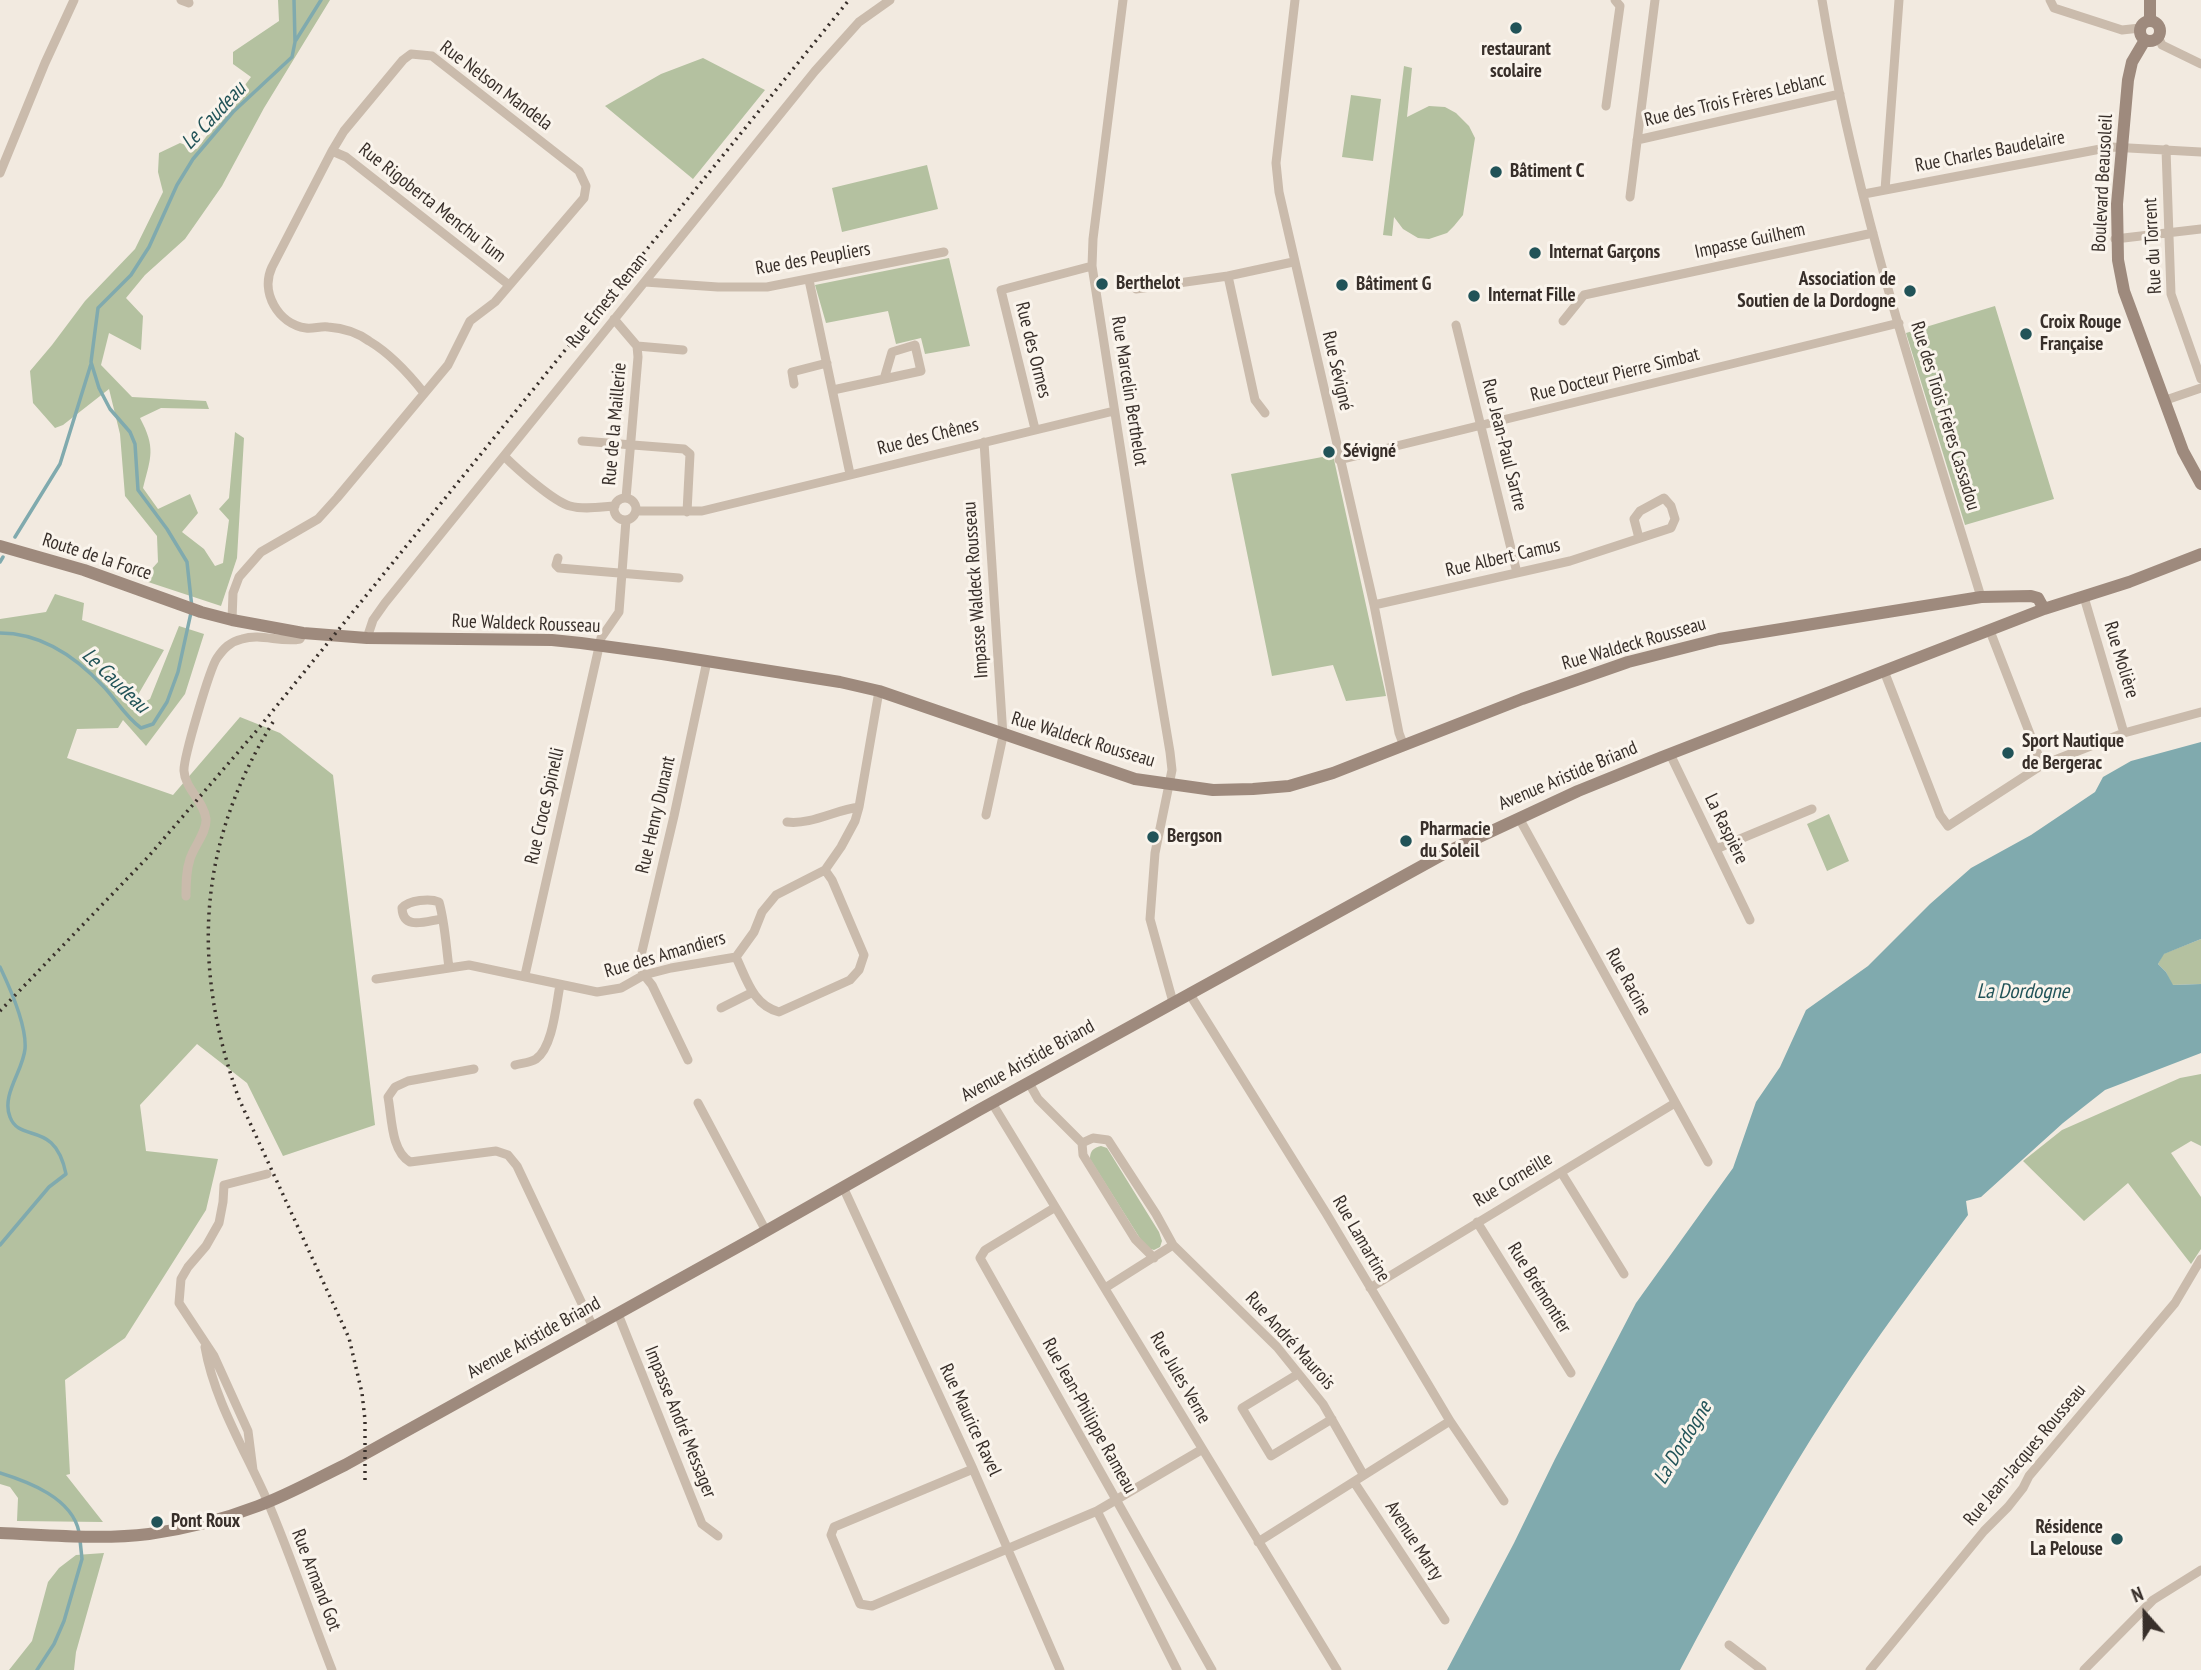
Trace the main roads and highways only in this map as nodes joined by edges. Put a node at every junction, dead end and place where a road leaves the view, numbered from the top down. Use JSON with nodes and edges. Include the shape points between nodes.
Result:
{"nodes":[{"id":1,"x":2150,"y":0,"type":"edge"},
{"id":2,"x":2201,"y":484,"type":"edge"},
{"id":3,"x":0,"y":546,"type":"edge"},
{"id":4,"x":2201,"y":554,"type":"edge"},
{"id":5,"x":2044,"y":609,"type":"junction"},
{"id":6,"x":303,"y":633,"type":"joint"},
{"id":7,"x":0,"y":1533,"type":"edge"}],
"edges":[{"from":1,"to":2,"type":"main road","name":"Boulevard Beausoleil","via":[[2148,31],[2128,80],[2115,239],[2124,291],[2183,451]]},
{"from":3,"to":6,"type":"main road","name":"Route de la Force","via":[[201,612]]},
{"from":4,"to":5,"type":"main road","name":"Avenue Aristide Briand"},
{"from":5,"to":6,"type":"main road","name":"Rue Waldeck Rousseau","via":[[2038,598],[2031,596],[1981,597],[1719,639],[1628,662],[1333,773],[1289,786],[1213,790],[1135,779],[879,691],[840,682],[552,640]]},
{"from":5,"to":7,"type":"main road","name":"Avenue Aristide Briand","via":[[1578,791],[1449,850],[345,1465],[268,1502],[203,1523],[148,1534]]}]}
